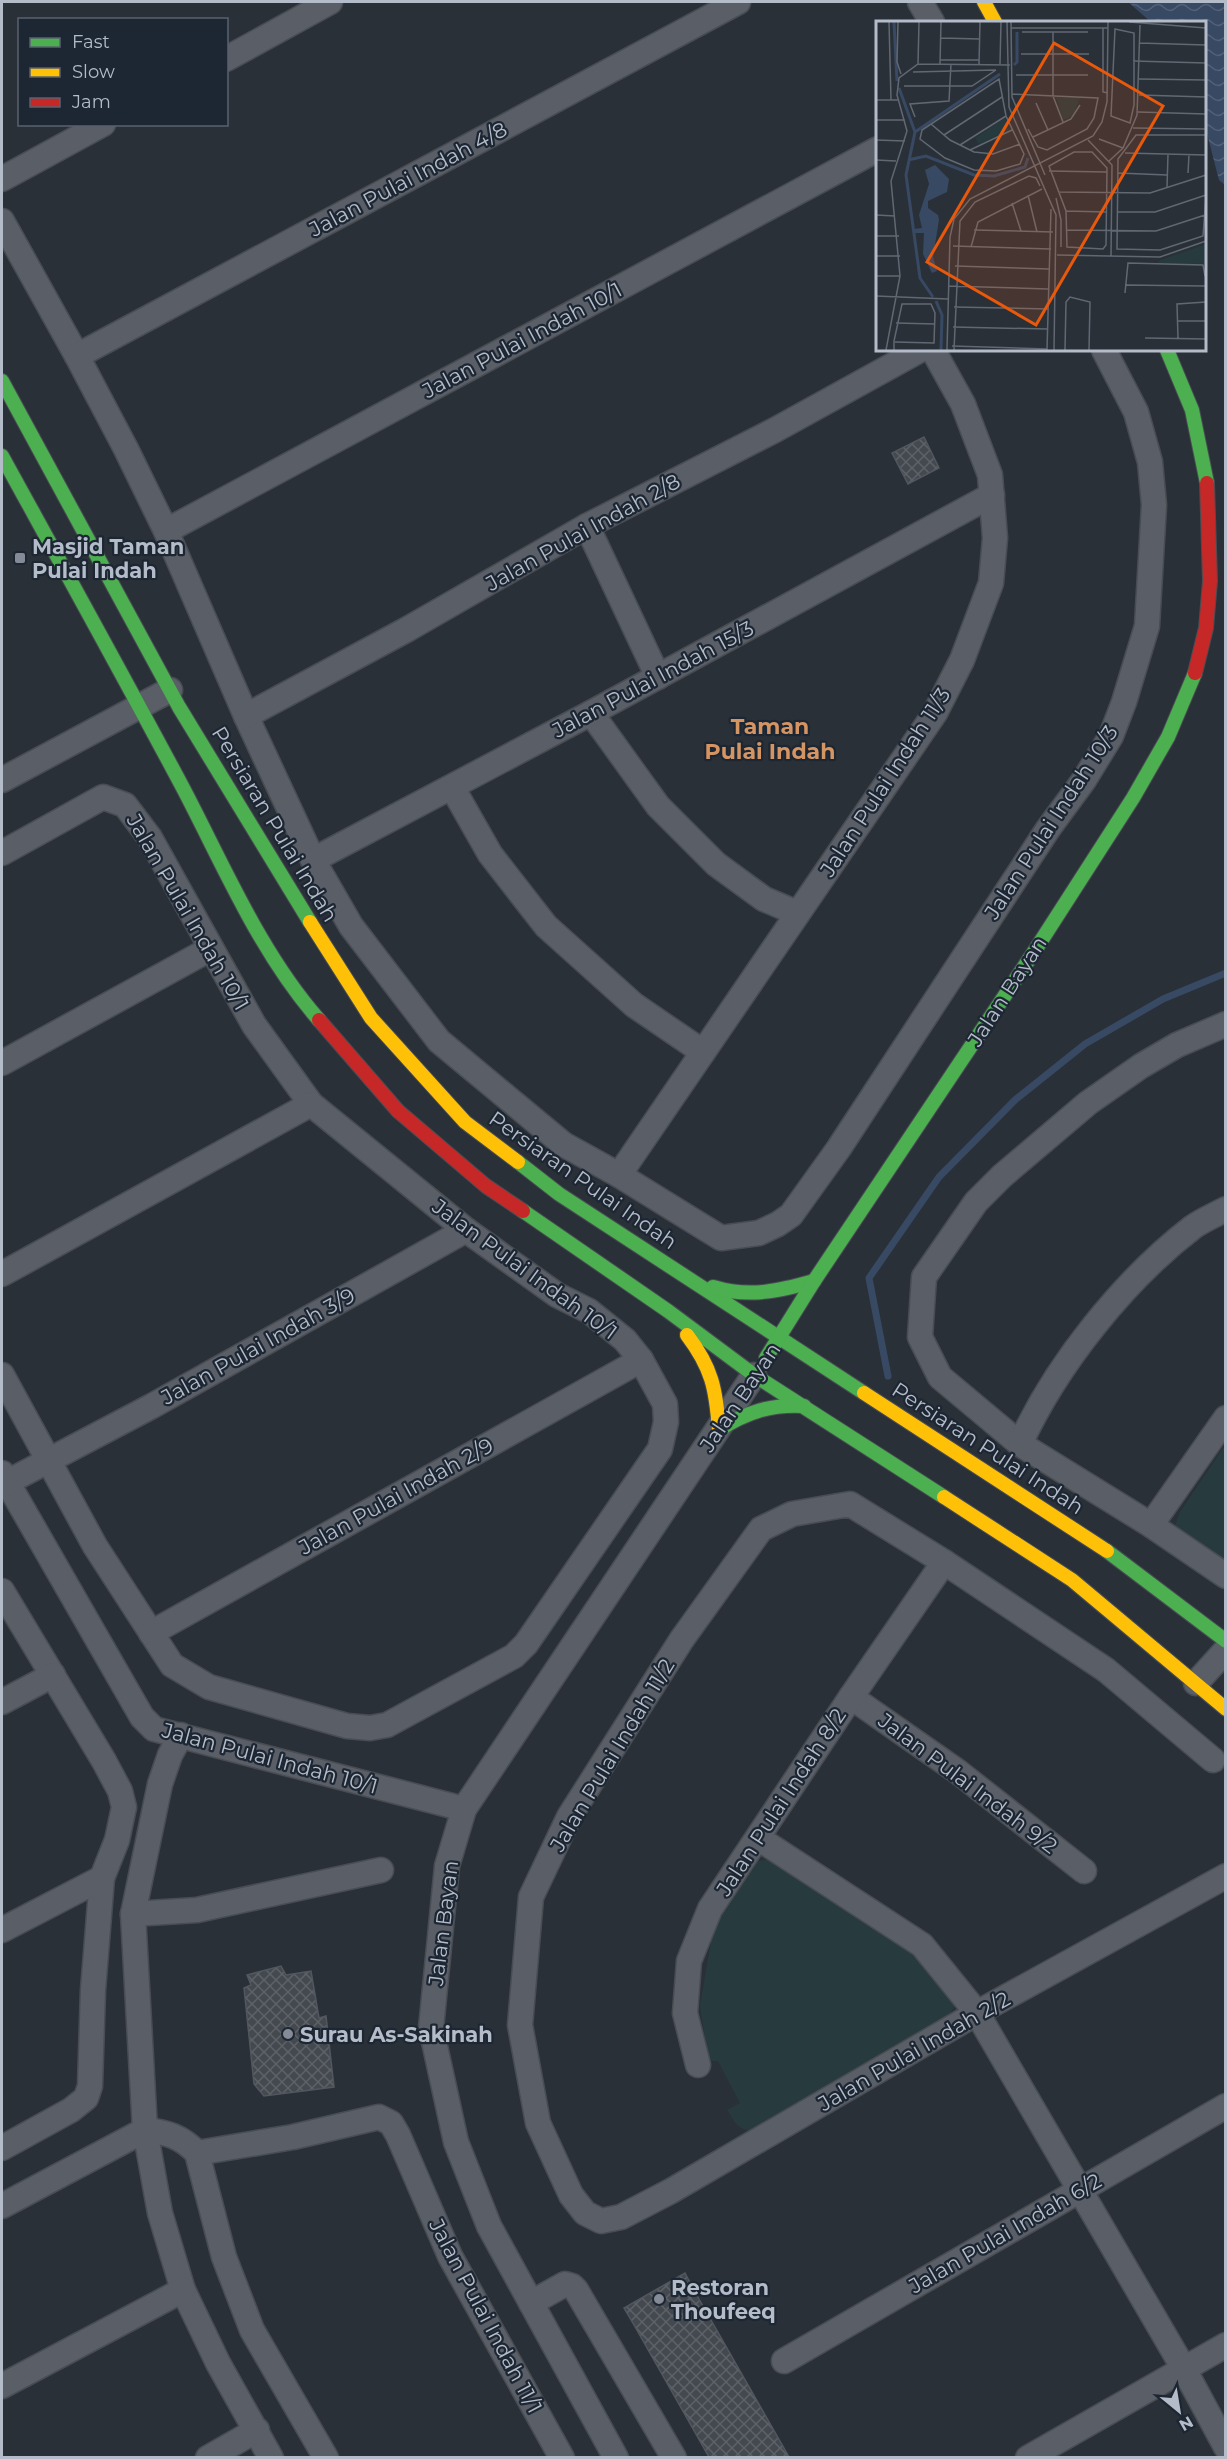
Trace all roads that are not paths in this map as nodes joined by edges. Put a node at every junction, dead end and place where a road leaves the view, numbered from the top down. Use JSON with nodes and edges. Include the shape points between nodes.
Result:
{"nodes":[{"id":1,"x":330,"y":2,"type":"edge"},
{"id":2,"x":738,"y":2,"type":"edge"},
{"id":3,"x":920,"y":2,"type":"edge"},
{"id":4,"x":984,"y":2,"type":"edge"},
{"id":5,"x":931,"y":21,"type":"edge"},
{"id":6,"x":994,"y":21,"type":"edge"},
{"id":7,"x":228,"y":58,"type":"edge"},
{"id":8,"x":99,"y":126,"type":"edge"},
{"id":9,"x":876,"y":150,"type":"edge"},
{"id":10,"x":2,"y":179,"type":"edge"},
{"id":11,"x":2,"y":221,"type":"edge"},
{"id":12,"x":918,"y":351,"type":"edge"},
{"id":13,"x":934,"y":351,"type":"edge"},
{"id":14,"x":1105,"y":351,"type":"edge"},
{"id":15,"x":1167,"y":351,"type":"edge"},
{"id":16,"x":77,"y":356,"type":"junction"},
{"id":17,"x":2,"y":381,"type":"edge"},
{"id":18,"x":2,"y":456,"type":"edge"},
{"id":19,"x":992,"y":495,"type":"junction"},
{"id":20,"x":587,"y":526,"type":"junction"},
{"id":21,"x":166,"y":531,"type":"junction"},
{"id":22,"x":658,"y":677,"type":"junction"},
{"id":23,"x":170,"y":690,"type":"junction"},
{"id":24,"x":139,"y":706,"type":"junction"},
{"id":25,"x":591,"y":713,"type":"junction"},
{"id":26,"x":246,"y":716,"type":"junction"},
{"id":27,"x":2,"y":780,"type":"edge"},
{"id":28,"x":452,"y":787,"type":"junction"},
{"id":29,"x":2,"y":853,"type":"edge"},
{"id":30,"x":313,"y":860,"type":"junction"},
{"id":31,"x":797,"y":914,"type":"junction"},
{"id":32,"x":210,"y":949,"type":"junction"},
{"id":33,"x":1226,"y":1024,"type":"edge"},
{"id":34,"x":703,"y":1052,"type":"junction"},
{"id":35,"x":2,"y":1062,"type":"edge"},
{"id":36,"x":311,"y":1104,"type":"junction"},
{"id":37,"x":619,"y":1175,"type":"junction"},
{"id":38,"x":1226,"y":1209,"type":"edge"},
{"id":39,"x":466,"y":1230,"type":"junction"},
{"id":40,"x":2,"y":1274,"type":"edge"},
{"id":41,"x":686,"y":1278,"type":"junction"},
{"id":42,"x":814,"y":1281,"type":"junction"},
{"id":43,"x":668,"y":1311,"type":"junction"},
{"id":44,"x":809,"y":1314,"type":"dead end"},
{"id":45,"x":779,"y":1339,"type":"junction"},
{"id":46,"x":814,"y":1343,"type":"dead end"},
{"id":47,"x":640,"y":1360,"type":"junction"},
{"id":48,"x":827,"y":1371,"type":"junction"},
{"id":49,"x":2,"y":1375,"type":"edge"},
{"id":50,"x":754,"y":1375,"type":"junction"},
{"id":51,"x":804,"y":1406,"type":"junction"},
{"id":52,"x":1226,"y":1418,"type":"edge"},
{"id":53,"x":719,"y":1430,"type":"junction"},
{"id":54,"x":1020,"y":1444,"type":"junction"},
{"id":55,"x":48,"y":1461,"type":"junction"},
{"id":56,"x":3,"y":1480,"type":"edge"},
{"id":57,"x":1151,"y":1525,"type":"junction"},
{"id":58,"x":944,"y":1562,"type":"junction"},
{"id":59,"x":1226,"y":1576,"type":"edge"},
{"id":60,"x":2,"y":1591,"type":"edge"},
{"id":61,"x":152,"y":1633,"type":"junction"},
{"id":62,"x":1226,"y":1641,"type":"edge"},
{"id":63,"x":1226,"y":1650,"type":"edge"},
{"id":64,"x":1226,"y":1674,"type":"edge"},
{"id":65,"x":53,"y":1675,"type":"junction"},
{"id":66,"x":1202,"y":1688,"type":"junction"},
{"id":67,"x":851,"y":1697,"type":"junction"},
{"id":68,"x":2,"y":1702,"type":"edge"},
{"id":69,"x":1226,"y":1709,"type":"edge"},
{"id":70,"x":181,"y":1735,"type":"junction"},
{"id":71,"x":1213,"y":1760,"type":"dead end"},
{"id":72,"x":464,"y":1809,"type":"junction"},
{"id":73,"x":758,"y":1838,"type":"junction"},
{"id":74,"x":381,"y":1870,"type":"dead end"},
{"id":75,"x":1084,"y":1871,"type":"dead end"},
{"id":76,"x":1226,"y":1876,"type":"edge"},
{"id":77,"x":102,"y":1878,"type":"junction"},
{"id":78,"x":133,"y":1914,"type":"junction"},
{"id":79,"x":2,"y":1930,"type":"edge"},
{"id":80,"x":977,"y":2013,"type":"junction"},
{"id":81,"x":698,"y":2065,"type":"dead end"},
{"id":82,"x":1226,"y":2106,"type":"edge"},
{"id":83,"x":145,"y":2130,"type":"junction"},
{"id":84,"x":2,"y":2148,"type":"edge"},
{"id":85,"x":197,"y":2153,"type":"junction"},
{"id":86,"x":1080,"y":2189,"type":"junction"},
{"id":87,"x":2,"y":2206,"type":"edge"},
{"id":88,"x":601,"y":2221,"type":"joint"},
{"id":89,"x":183,"y":2290,"type":"junction"},
{"id":90,"x":531,"y":2303,"type":"junction"},
{"id":91,"x":1226,"y":2345,"type":"edge"},
{"id":92,"x":784,"y":2361,"type":"dead end"},
{"id":93,"x":1184,"y":2369,"type":"junction"},
{"id":94,"x":2,"y":2386,"type":"edge"},
{"id":95,"x":257,"y":2430,"type":"junction"},
{"id":96,"x":1226,"y":2447,"type":"edge"},
{"id":97,"x":208,"y":2457,"type":"edge"},
{"id":98,"x":271,"y":2457,"type":"edge"},
{"id":99,"x":326,"y":2457,"type":"edge"},
{"id":100,"x":562,"y":2457,"type":"edge"},
{"id":101,"x":616,"y":2457,"type":"edge"},
{"id":102,"x":674,"y":2457,"type":"edge"},
{"id":103,"x":1028,"y":2457,"type":"edge"}],
"edges":[{"from":1,"to":7,"type":"street"},
{"from":2,"to":16,"type":"street","name":"Jalan Pulai Indah 4/8"},
{"from":3,"to":5,"type":"street"},
{"from":4,"to":6,"type":"main road"},
{"from":8,"to":10,"type":"street"},
{"from":9,"to":21,"type":"street","name":"Jalan Pulai Indah 10/1"},
{"from":11,"to":16,"type":"street"},
{"from":12,"to":20,"type":"street","name":"Jalan Pulai Indah 2/8"},
{"from":13,"to":19,"type":"street","name":"Jalan Pulai Indah 11/3","via":[[979,443]]},
{"from":14,"to":37,"type":"street","name":"Jalan Pulai Indah 10/3","via":[[1136,412],[1150,462],[1154,505],[1147,626],[1111,736],[791,1215],[759,1233],[721,1238]]},
{"from":15,"to":42,"type":"main road","name":"Jalan Bayan","via":[[1192,410],[1209,495],[1210,581],[1206,628],[1196,671],[1168,737],[1133,798]]},
{"from":16,"to":21,"type":"street"},
{"from":17,"to":23,"type":"main road","name":"Persiaran Pulai Indah"},
{"from":18,"to":24,"type":"main road"},
{"from":19,"to":22,"type":"street","name":"Jalan Pulai Indah 15/3"},
{"from":19,"to":31,"type":"street","name":"Jalan Pulai Indah 11/3","via":[[992,583],[962,660],[935,712]]},
{"from":20,"to":22,"type":"street"},
{"from":20,"to":26,"type":"street","name":"Jalan Pulai Indah 2/8"},
{"from":21,"to":26,"type":"street"},
{"from":22,"to":25,"type":"street","name":"Jalan Pulai Indah 15/3"},
{"from":23,"to":24,"type":"street"},
{"from":23,"to":41,"type":"main road","name":"Persiaran Pulai Indah","via":[[372,1018],[465,1122],[559,1194]]},
{"from":24,"to":27,"type":"street"},
{"from":24,"to":43,"type":"main road","via":[[261,937],[305,1004],[391,1102],[486,1186]]},
{"from":25,"to":28,"type":"street","name":"Jalan Pulai Indah 15/3"},
{"from":25,"to":31,"type":"street","via":[[658,806],[716,864],[764,899]]},
{"from":26,"to":30,"type":"street"},
{"from":28,"to":30,"type":"street","name":"Jalan Pulai Indah 15/3"},
{"from":28,"to":34,"type":"street","via":[[490,854],[546,926],[634,1005]]},
{"from":29,"to":32,"type":"street","name":"Jalan Pulai Indah 10/1","via":[[103,797],[125,805],[150,838]]},
{"from":30,"to":37,"type":"street","via":[[351,926],[439,1041],[563,1144]]},
{"from":31,"to":34,"type":"street","name":"Jalan Pulai Indah 11/3"},
{"from":32,"to":35,"type":"street"},
{"from":32,"to":36,"type":"street","name":"Jalan Pulai Indah 10/1","via":[[254,1024]]},
{"from":33,"to":54,"type":"street","via":[[1159,1056],[1088,1103],[976,1202],[924,1277],[920,1337],[940,1377]]},
{"from":34,"to":37,"type":"street","name":"Jalan Pulai Indah 11/3"},
{"from":36,"to":39,"type":"street","name":"Jalan Pulai Indah 10/1"},
{"from":36,"to":40,"type":"street"},
{"from":38,"to":54,"type":"street","via":[[1195,1226],[1137,1275],[1092,1329],[1036,1409]]},
{"from":39,"to":47,"type":"street","name":"Jalan Pulai Indah 10/1","via":[[558,1295],[589,1311],[625,1340]]},
{"from":39,"to":55,"type":"street","name":"Jalan Pulai Indah 3/9"},
{"from":41,"to":42,"type":"main road","via":[[731,1294],[754,1296]]},
{"from":41,"to":45,"type":"main road","name":"Persiaran Pulai Indah"},
{"from":42,"to":44,"type":"main road"},
{"from":42,"to":45,"type":"main road","name":"Jalan Bayan"},
{"from":43,"to":50,"type":"main road"},
{"from":43,"to":53,"type":"main road","via":[[712,1371]]},
{"from":45,"to":48,"type":"main road","name":"Persiaran Pulai Indah"},
{"from":45,"to":50,"type":"main road","name":"Jalan Bayan"},
{"from":46,"to":48,"type":"main road"},
{"from":47,"to":61,"type":"street","name":"Jalan Pulai Indah 2/9"},
{"from":47,"to":61,"type":"street","name":"Jalan Pulai Indah 10/1","via":[[665,1404],[660,1449],[514,1656],[387,1725],[370,1728],[347,1726],[209,1687],[172,1665]]},
{"from":48,"to":62,"type":"main road","name":"Persiaran Pulai Indah","via":[[1098,1544]]},
{"from":49,"to":55,"type":"street"},
{"from":50,"to":51,"type":"main road"},
{"from":50,"to":53,"type":"street","name":"Jalan Bayan"},
{"from":51,"to":53,"type":"main road","via":[[788,1404],[757,1409]]},
{"from":51,"to":66,"type":"main road","via":[[1072,1580]]},
{"from":52,"to":57,"type":"street"},
{"from":53,"to":72,"type":"street","name":"Jalan Bayan"},
{"from":54,"to":57,"type":"street"},
{"from":55,"to":56,"type":"street","name":"Jalan Pulai Indah 3/9"},
{"from":55,"to":61,"type":"street","via":[[95,1546]]},
{"from":56,"to":70,"type":"street","name":"Jalan Pulai Indah 10/1","via":[[142,1718],[154,1729]]},
{"from":57,"to":59,"type":"street"},
{"from":58,"to":67,"type":"street","name":"Jalan Pulai Indah 8/2"},
{"from":58,"to":71,"type":"street","name":"Jalan Pulai Indah 11/2","via":[[1106,1670]]},
{"from":58,"to":88,"type":"street","name":"Jalan Pulai Indah 11/2","via":[[850,1504],[792,1514],[761,1529],[682,1639],[569,1817],[531,1897],[519,2025],[538,2123],[571,2195],[585,2213]]},
{"from":60,"to":65,"type":"street"},
{"from":63,"to":66,"type":"street"},
{"from":64,"to":66,"type":"street"},
{"from":65,"to":68,"type":"street"},
{"from":65,"to":77,"type":"street","via":[[120,1791],[124,1808],[120,1829]]},
{"from":66,"to":69,"type":"main road"},
{"from":67,"to":73,"type":"street","name":"Jalan Pulai Indah 8/2"},
{"from":67,"to":75,"type":"street","name":"Jalan Pulai Indah 9/2","via":[[957,1771]]},
{"from":70,"to":72,"type":"street","name":"Jalan Pulai Indah 10/1"},
{"from":70,"to":78,"type":"street","via":[[160,1784]]},
{"from":72,"to":90,"type":"street","name":"Jalan Bayan","via":[[447,1866],[431,2028],[456,2142],[489,2226]]},
{"from":73,"to":80,"type":"street","via":[[922,1945]]},
{"from":73,"to":81,"type":"street","name":"Jalan Pulai Indah 8/2","via":[[710,1909],[689,1961],[685,2013]]},
{"from":74,"to":78,"type":"street","via":[[197,1910]]},
{"from":76,"to":80,"type":"street","name":"Jalan Pulai Indah 2/2"},
{"from":77,"to":79,"type":"street"},
{"from":77,"to":84,"type":"street","via":[[90,2086],[86,2098]]},
{"from":78,"to":83,"type":"street"},
{"from":80,"to":86,"type":"street"},
{"from":80,"to":88,"type":"street","name":"Jalan Pulai Indah 2/2","via":[[671,2191],[621,2217]]},
{"from":82,"to":86,"type":"street","name":"Jalan Pulai Indah 6/2"},
{"from":83,"to":85,"type":"street","via":[[174,2135]]},
{"from":83,"to":87,"type":"street"},
{"from":83,"to":89,"type":"street","via":[[160,2213]]},
{"from":85,"to":99,"type":"street","via":[[224,2257],[252,2330]]},
{"from":85,"to":100,"type":"street","name":"Jalan Pulai Indah 11/1","via":[[379,2117],[391,2123],[450,2256]]},
{"from":86,"to":92,"type":"street","name":"Jalan Pulai Indah 6/2"},
{"from":86,"to":93,"type":"street"},
{"from":89,"to":94,"type":"street"},
{"from":89,"to":95,"type":"street","via":[[218,2364]]},
{"from":90,"to":101,"type":"street","name":"Jalan Bayan"},
{"from":90,"to":102,"type":"street","via":[[565,2284],[576,2290]]},
{"from":91,"to":93,"type":"street"},
{"from":93,"to":96,"type":"street"},
{"from":93,"to":103,"type":"street"},
{"from":95,"to":97,"type":"street"},
{"from":95,"to":98,"type":"street"}]}
